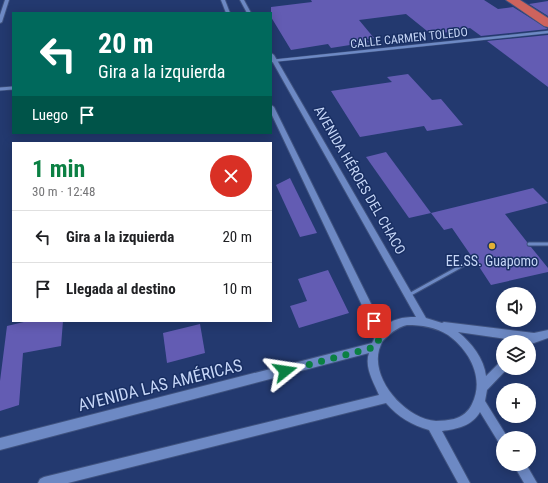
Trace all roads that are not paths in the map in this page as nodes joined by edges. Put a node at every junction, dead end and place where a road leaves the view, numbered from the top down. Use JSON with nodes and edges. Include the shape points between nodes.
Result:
{"nodes":[{"id":1,"x":7,"y":0,"type":"edge"},
{"id":2,"x":223,"y":0,"type":"edge"},
{"id":3,"x":242,"y":0,"type":"edge"},
{"id":4,"x":512,"y":0,"type":"edge"},
{"id":5,"x":228,"y":12,"type":"edge"},
{"id":6,"x":248,"y":12,"type":"edge"},
{"id":7,"x":0,"y":22,"type":"edge"},
{"id":8,"x":548,"y":23,"type":"edge"},
{"id":9,"x":548,"y":32,"type":"edge"},
{"id":10,"x":272,"y":59,"type":"edge"},
{"id":11,"x":12,"y":88,"type":"edge"},
{"id":12,"x":0,"y":89,"type":"edge"},
{"id":13,"x":272,"y":109,"type":"edge"},
{"id":14,"x":529,"y":244,"type":"dead end"},
{"id":15,"x":548,"y":244,"type":"edge"},
{"id":16,"x":474,"y":259,"type":"dead end"},
{"id":17,"x":408,"y":295,"type":"junction"},
{"id":18,"x":423,"y":321,"type":"junction"},
{"id":19,"x":439,"y":326,"type":"junction"},
{"id":20,"x":548,"y":334,"type":"edge"},
{"id":21,"x":381,"y":335,"type":"junction"},
{"id":22,"x":498,"y":335,"type":"edge"},
{"id":23,"x":536,"y":338,"type":"edge"},
{"id":24,"x":375,"y":347,"type":"junction"},
{"id":25,"x":496,"y":374,"type":"edge"},
{"id":26,"x":482,"y":387,"type":"junction"},
{"id":27,"x":387,"y":398,"type":"junction"},
{"id":28,"x":480,"y":402,"type":"junction"},
{"id":29,"x":433,"y":426,"type":"junction"},
{"id":30,"x":498,"y":431,"type":"edge"},
{"id":31,"x":0,"y":444,"type":"edge"},
{"id":32,"x":523,"y":471,"type":"edge"},
{"id":33,"x":44,"y":483,"type":"edge"},
{"id":34,"x":464,"y":483,"type":"edge"},
{"id":35,"x":531,"y":483,"type":"edge"}],
"edges":[{"from":1,"to":7,"type":"street"},
{"from":2,"to":5,"type":"street"},
{"from":3,"to":6,"type":"street"},
{"from":4,"to":8,"type":"highway"},
{"from":9,"to":10,"type":"street","name":"CALLE CARMEN TOLEDO"},
{"from":10,"to":17,"type":"street","name":"AVENIDA HÉROES DEL CHACO"},
{"from":11,"to":12,"type":"street"},
{"from":13,"to":21,"type":"street"},
{"from":14,"to":15,"type":"lane"},
{"from":16,"to":17,"type":"lane"},
{"from":17,"to":18,"type":"street","name":"AVENIDA HÉROES DEL CHACO"},
{"from":18,"to":19,"type":"street"},
{"from":18,"to":21,"type":"street","via":[[407,321],[392,326]]},
{"from":19,"to":22,"type":"street"},
{"from":19,"to":26,"type":"street","via":[[453,333],[475,357]]},
{"from":20,"to":23,"type":"street"},
{"from":21,"to":24,"type":"street"},
{"from":24,"to":27,"type":"street","via":[[375,372]]},
{"from":24,"to":31,"type":"street","name":"AVENIDA LAS AMÉRICAS"},
{"from":25,"to":26,"type":"street"},
{"from":26,"to":28,"type":"street"},
{"from":27,"to":29,"type":"street","via":[[400,411],[416,421]]},
{"from":27,"to":33,"type":"street"},
{"from":28,"to":29,"type":"street","via":[[472,414],[462,422],[448,426]]},
{"from":28,"to":30,"type":"street"},
{"from":29,"to":34,"type":"street"},
{"from":32,"to":35,"type":"street"}]}
